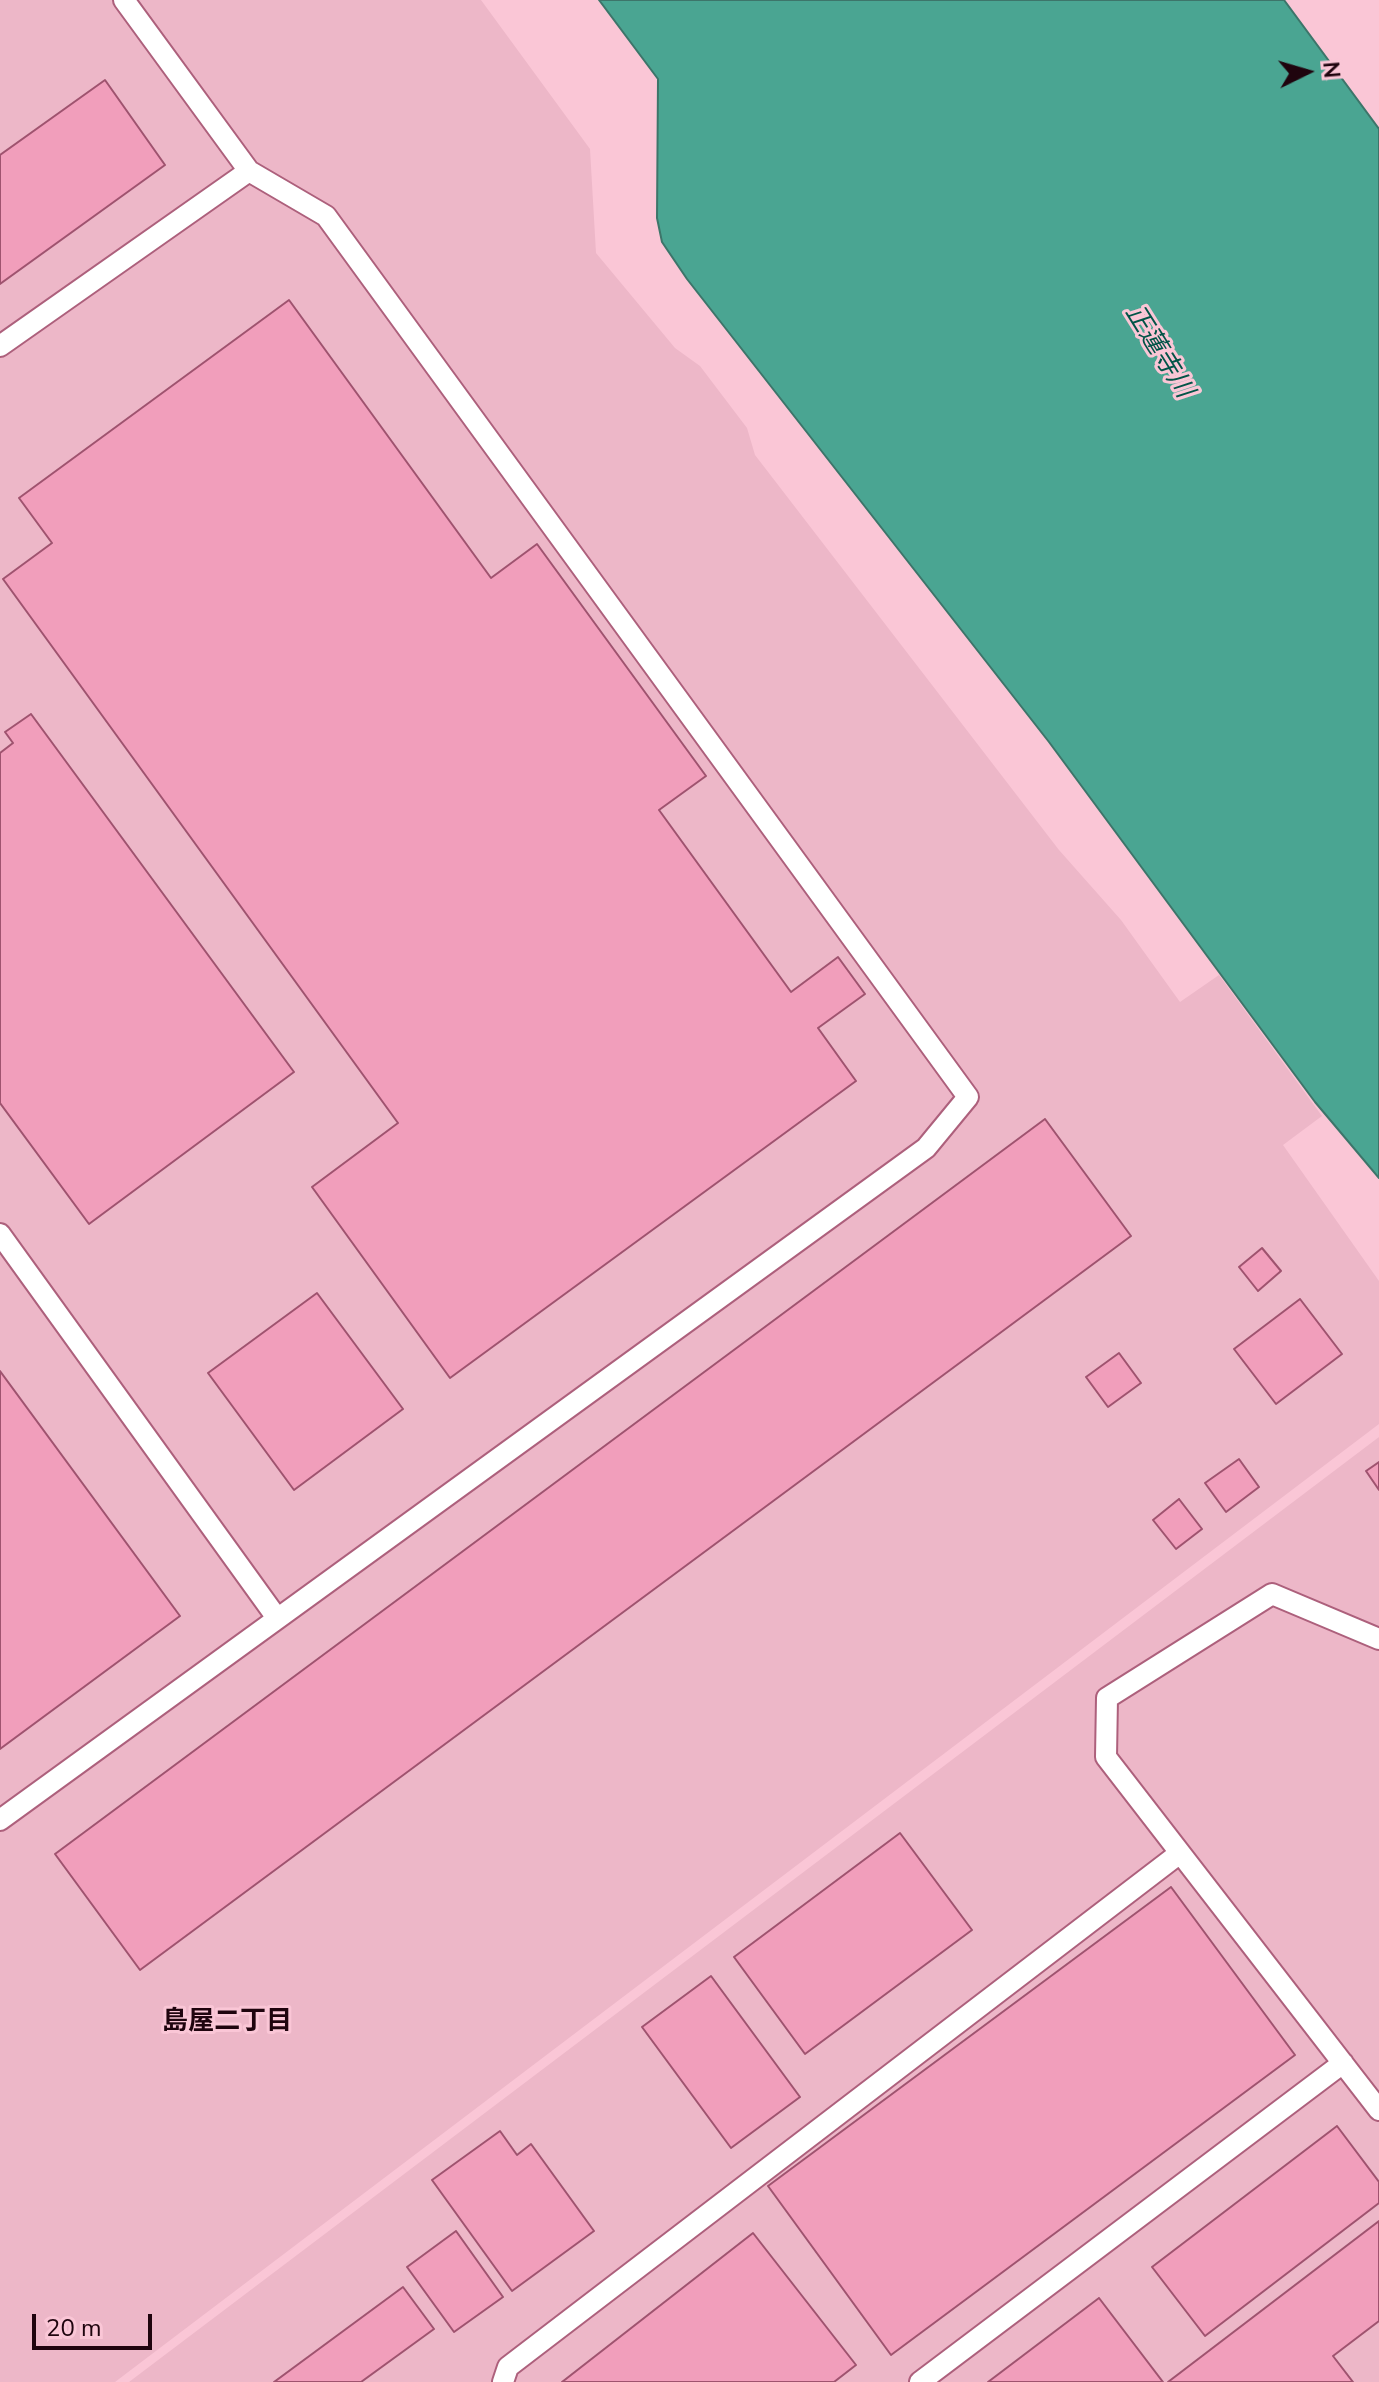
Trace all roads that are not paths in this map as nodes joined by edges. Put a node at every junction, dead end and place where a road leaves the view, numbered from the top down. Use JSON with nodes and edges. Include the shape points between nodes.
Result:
{"nodes":[{"id":1,"x":124,"y":0,"type":"edge"},
{"id":2,"x":249,"y":171,"type":"junction"},
{"id":3,"x":0,"y":346,"type":"edge"},
{"id":4,"x":0,"y":1234,"type":"edge"},
{"id":5,"x":277,"y":1618,"type":"junction"},
{"id":6,"x":1379,"y":1639,"type":"edge"},
{"id":7,"x":0,"y":1820,"type":"edge"},
{"id":8,"x":1180,"y":1853,"type":"junction"},
{"id":9,"x":1343,"y":2063,"type":"junction"},
{"id":10,"x":1379,"y":2110,"type":"edge"},
{"id":11,"x":503,"y":2382,"type":"edge"},
{"id":12,"x":920,"y":2382,"type":"edge"}],
"edges":[{"from":1,"to":2,"type":"lane"},
{"from":2,"to":3,"type":"lane"},
{"from":2,"to":5,"type":"lane","via":[[326,216],[968,1097],[926,1148]]},
{"from":4,"to":5,"type":"lane"},
{"from":5,"to":7,"type":"lane"},
{"from":6,"to":8,"type":"lane","via":[[1272,1594],[1107,1698],[1106,1757]]},
{"from":8,"to":9,"type":"lane"},
{"from":8,"to":11,"type":"lane","via":[[508,2367]]},
{"from":9,"to":10,"type":"lane"},
{"from":9,"to":12,"type":"lane"}]}
